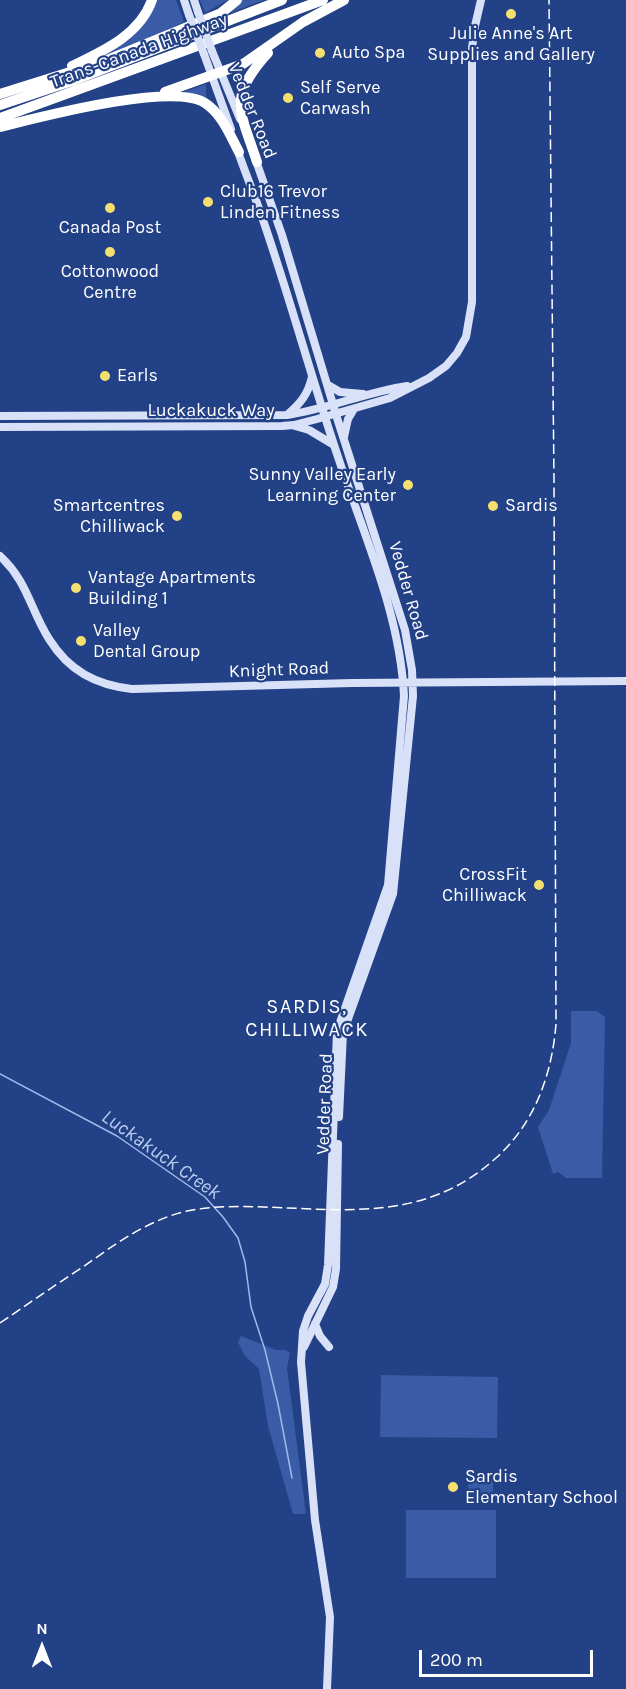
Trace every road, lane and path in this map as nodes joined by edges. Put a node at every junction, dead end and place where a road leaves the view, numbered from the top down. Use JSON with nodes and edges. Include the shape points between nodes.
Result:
{"nodes":[{"id":1,"x":152,"y":0,"type":"edge"},
{"id":2,"x":183,"y":0,"type":"edge"},
{"id":3,"x":194,"y":0,"type":"edge"},
{"id":4,"x":237,"y":0,"type":"edge"},
{"id":5,"x":282,"y":0,"type":"edge"},
{"id":6,"x":323,"y":0,"type":"edge"},
{"id":7,"x":344,"y":0,"type":"edge"},
{"id":8,"x":481,"y":0,"type":"edge"},
{"id":9,"x":281,"y":39,"type":"junction"},
{"id":10,"x":208,"y":52,"type":"junction"},
{"id":11,"x":216,"y":74,"type":"junction"},
{"id":12,"x":42,"y":81,"type":"junction"},
{"id":13,"x":0,"y":94,"type":"edge"},
{"id":14,"x":135,"y":100,"type":"junction"},
{"id":15,"x":0,"y":105,"type":"edge"},
{"id":16,"x":0,"y":118,"type":"edge"},
{"id":17,"x":0,"y":127,"type":"edge"},
{"id":18,"x":239,"y":152,"type":"junction"},
{"id":19,"x":257,"y":162,"type":"junction"},
{"id":20,"x":312,"y":375,"type":"junction"},
{"id":21,"x":328,"y":385,"type":"junction"},
{"id":22,"x":414,"y":385,"type":"junction"},
{"id":23,"x":370,"y":394,"type":"junction"},
{"id":24,"x":334,"y":404,"type":"junction"},
{"id":25,"x":323,"y":408,"type":"junction"},
{"id":26,"x":354,"y":409,"type":"junction"},
{"id":27,"x":336,"y":414,"type":"junction"},
{"id":28,"x":287,"y":415,"type":"junction"},
{"id":29,"x":0,"y":416,"type":"edge"},
{"id":30,"x":326,"y":417,"type":"junction"},
{"id":31,"x":294,"y":425,"type":"junction"},
{"id":32,"x":0,"y":427,"type":"edge"},
{"id":33,"x":344,"y":438,"type":"junction"},
{"id":34,"x":334,"y":445,"type":"junction"},
{"id":35,"x":0,"y":556,"type":"edge"},
{"id":36,"x":626,"y":681,"type":"edge"},
{"id":37,"x":408,"y":683,"type":"junction"},
{"id":38,"x":315,"y":1324,"type":"junction"},
{"id":39,"x":329,"y":1347,"type":"dead end"},
{"id":40,"x":303,"y":1348,"type":"junction"},
{"id":41,"x":327,"y":1689,"type":"edge"}],
"edges":[{"from":1,"to":12,"type":"highway","via":[[144,17],[123,38]]},
{"from":2,"to":10,"type":"main road","name":"Vedder Road","bridge":true},
{"from":3,"to":10,"type":"main road","name":"Vedder Road","bridge":true},
{"from":4,"to":12,"type":"highway","via":[[209,18],[102,62]]},
{"from":5,"to":15,"type":"highway","name":"Trans-Canada Highway"},
{"from":6,"to":16,"type":"highway","name":"Trans-Canada Highway"},
{"from":7,"to":9,"type":"highway"},
{"from":8,"to":22,"type":"main road","name":"Luckakuck Way","via":[[472,48],[470,321],[466,337],[446,366]]},
{"from":9,"to":11,"type":"highway","via":[[251,60]]},
{"from":9,"to":19,"type":"highway","via":[[249,75],[242,91],[241,113]]},
{"from":10,"to":11,"type":"main road","name":"Vedder Road"},
{"from":11,"to":14,"type":"highway"},
{"from":11,"to":18,"type":"main road","name":"Vedder Road"},
{"from":11,"to":19,"type":"main road","name":"Vedder Road"},
{"from":12,"to":13,"type":"highway"},
{"from":14,"to":17,"type":"highway","via":[[78,108]]},
{"from":14,"to":18,"type":"highway","via":[[182,96],[205,103],[221,118]]},
{"from":18,"to":20,"type":"main road","name":"Vedder Road"},
{"from":19,"to":21,"type":"main road","name":"Vedder Road"},
{"from":20,"to":25,"type":"main road","name":"Vedder Road"},
{"from":20,"to":28,"type":"main road","via":[[300,404]]},
{"from":21,"to":23,"type":"main road","via":[[340,392]]},
{"from":21,"to":24,"type":"main road","name":"Vedder Road"},
{"from":22,"to":23,"type":"main road","name":"Luckakuck Way"},
{"from":22,"to":26,"type":"main road","name":"Luckakuck Way","via":[[390,398]]},
{"from":23,"to":24,"type":"main road","name":"Luckakuck Way"},
{"from":24,"to":25,"type":"main road","name":"Luckakuck Way"},
{"from":24,"to":27,"type":"main road","name":"Vedder Road"},
{"from":25,"to":28,"type":"main road","name":"Luckakuck Way"},
{"from":25,"to":30,"type":"main road","name":"Vedder Road"},
{"from":26,"to":27,"type":"main road","name":"Luckakuck Way"},
{"from":26,"to":33,"type":"main road"},
{"from":27,"to":30,"type":"main road","name":"Luckakuck Way"},
{"from":27,"to":33,"type":"main road","name":"Vedder Road"},
{"from":28,"to":29,"type":"main road","name":"Luckakuck Way"},
{"from":30,"to":31,"type":"main road","name":"Luckakuck Way"},
{"from":30,"to":34,"type":"main road","name":"Vedder Road"},
{"from":31,"to":32,"type":"main road","name":"Luckakuck Way"},
{"from":31,"to":34,"type":"main road"},
{"from":33,"to":37,"type":"main road","name":"Vedder Road","via":[[405,630]]},
{"from":34,"to":37,"type":"main road","name":"Vedder Road","via":[[365,530]]},
{"from":35,"to":37,"type":"main road","name":"Knight Road","via":[[25,587],[48,638],[67,662],[98,683],[132,689]]},
{"from":36,"to":37,"type":"main road","name":"Knight Road"},
{"from":37,"to":38,"type":"main road","name":"Vedder Road","via":[[413,696],[393,894],[343,1033],[336,1269],[333,1287]]},
{"from":37,"to":40,"type":"main road","name":"Vedder Road","via":[[388,885],[337,1031],[328,1265],[325,1284],[303,1331]]},
{"from":38,"to":39,"type":"main road"},
{"from":38,"to":40,"type":"main road","name":"Vedder Road"},
{"from":40,"to":41,"type":"main road","name":"Vedder Road","via":[[302,1387],[315,1520],[330,1617]]}]}
